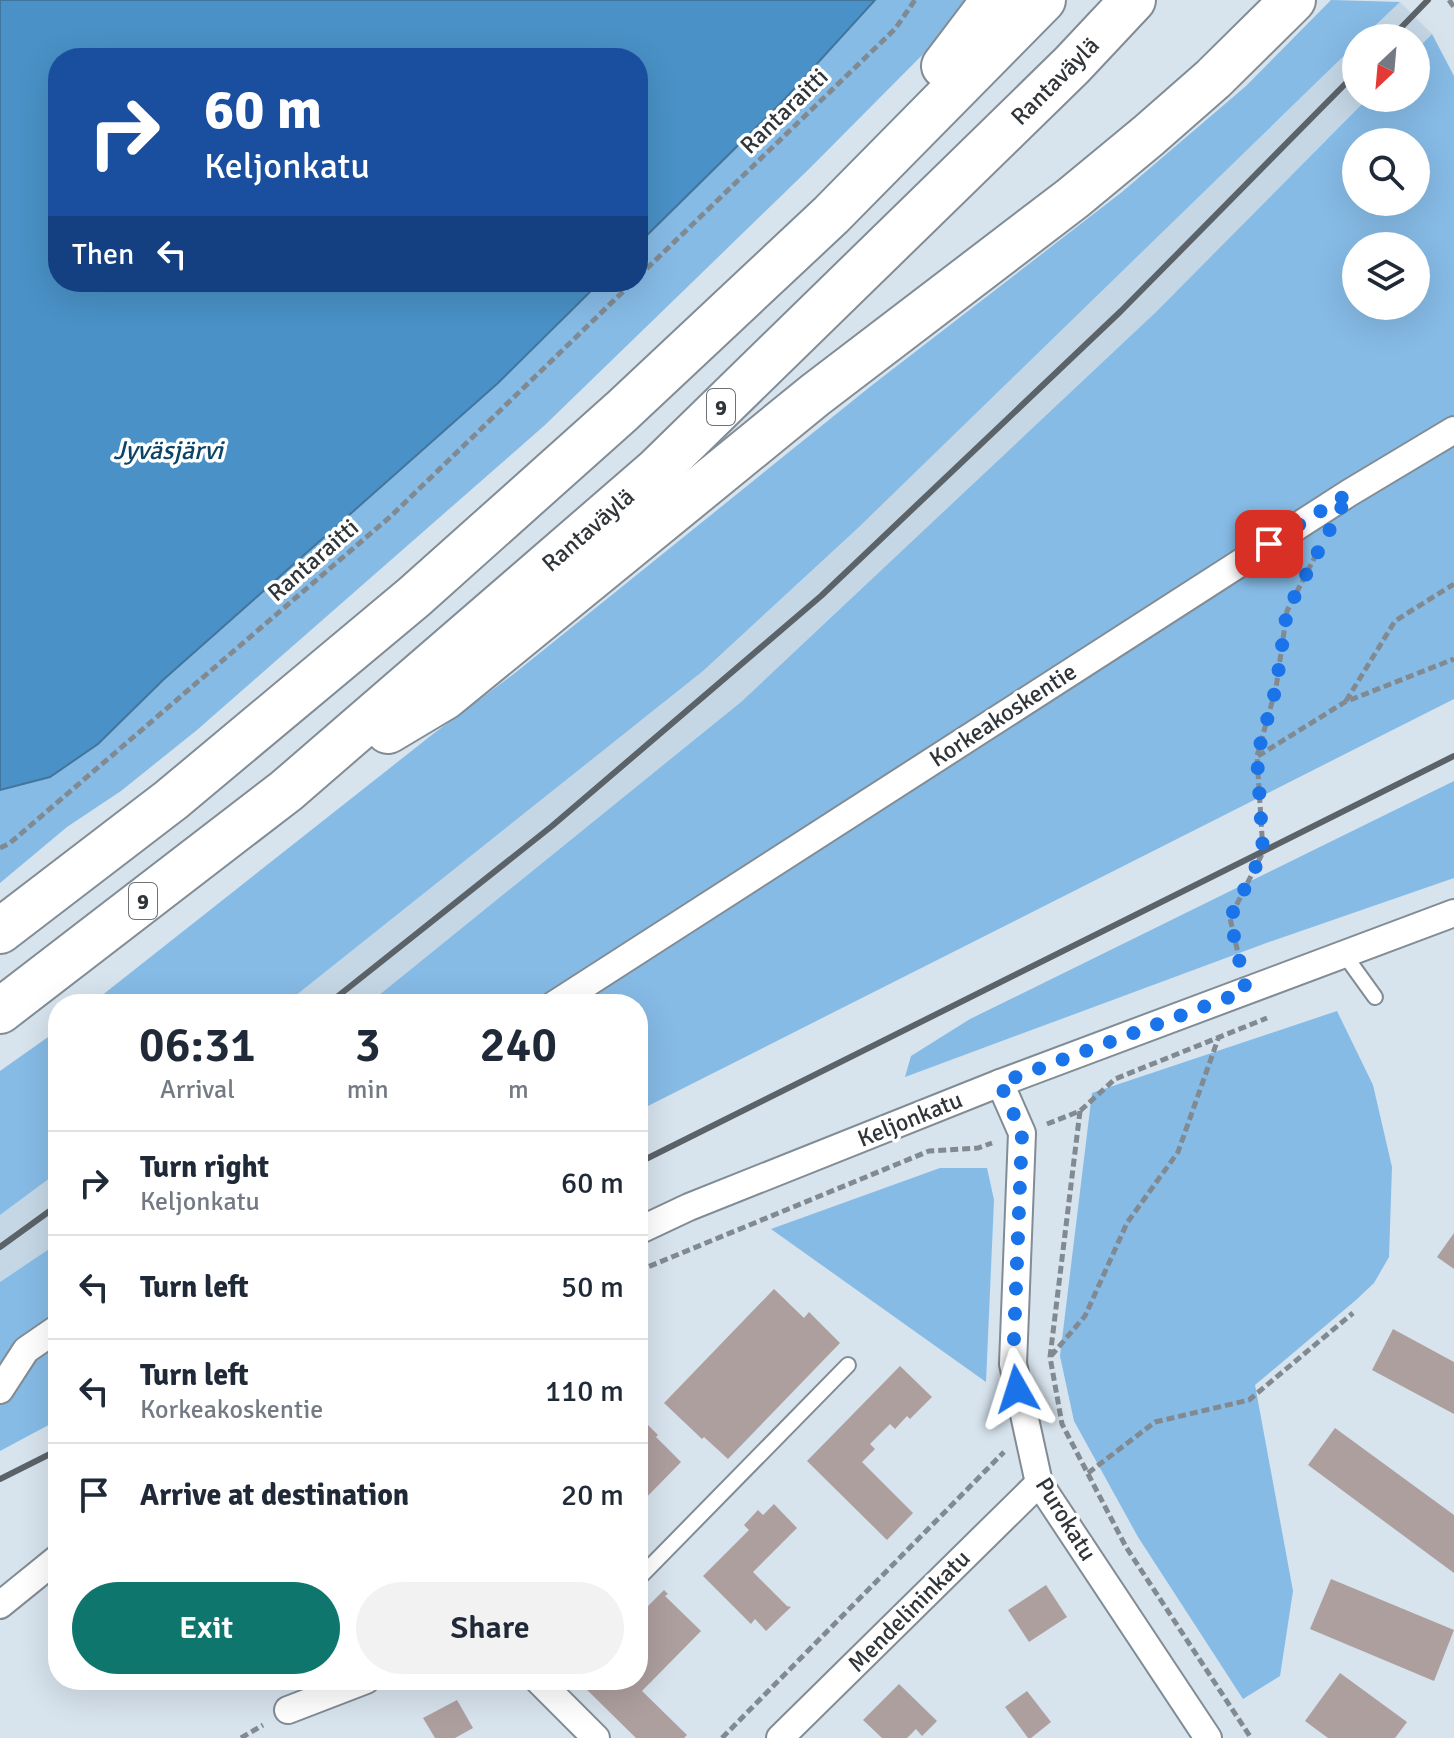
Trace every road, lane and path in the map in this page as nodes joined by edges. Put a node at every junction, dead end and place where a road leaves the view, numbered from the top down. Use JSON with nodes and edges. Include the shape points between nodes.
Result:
{"nodes":[{"id":1,"x":915,"y":0,"type":"edge"},
{"id":2,"x":994,"y":0,"type":"edge"},
{"id":3,"x":1043,"y":0,"type":"edge"},
{"id":4,"x":1133,"y":0,"type":"edge"},
{"id":5,"x":1293,"y":0,"type":"edge"},
{"id":6,"x":1449,"y":0,"type":"edge"},
{"id":7,"x":1454,"y":7,"type":"edge"},
{"id":8,"x":831,"y":215,"type":"junction"},
{"id":9,"x":648,"y":267,"type":"edge"},
{"id":10,"x":623,"y":292,"type":"edge"},
{"id":11,"x":1454,"y":430,"type":"edge"},
{"id":12,"x":1321,"y":545,"type":"dead end"},
{"id":13,"x":1454,"y":584,"type":"edge"},
{"id":14,"x":1454,"y":659,"type":"edge"},
{"id":15,"x":1345,"y":702,"type":"junction"},
{"id":16,"x":1257,"y":756,"type":"junction"},
{"id":17,"x":286,"y":791,"type":"junction"},
{"id":18,"x":0,"y":848,"type":"edge"},
{"id":19,"x":1453,"y":917,"type":"edge"},
{"id":20,"x":0,"y":931,"type":"edge"},
{"id":21,"x":1344,"y":954,"type":"junction"},
{"id":22,"x":1246,"y":991,"type":"junction"},
{"id":23,"x":571,"y":994,"type":"edge"},
{"id":24,"x":1375,"y":997,"type":"dead end"},
{"id":25,"x":0,"y":1011,"type":"edge"},
{"id":26,"x":1218,"y":1038,"type":"dead end"},
{"id":27,"x":1000,"y":1083,"type":"junction"},
{"id":28,"x":1080,"y":1111,"type":"dead end"},
{"id":29,"x":648,"y":1226,"type":"edge"},
{"id":30,"x":1353,"y":1313,"type":"dead end"},
{"id":31,"x":48,"y":1335,"type":"edge"},
{"id":32,"x":1050,"y":1357,"type":"junction"},
{"id":33,"x":848,"y":1365,"type":"dead end"},
{"id":34,"x":0,"y":1390,"type":"edge"},
{"id":35,"x":1062,"y":1424,"type":"junction"},
{"id":36,"x":1027,"y":1437,"type":"junction"},
{"id":37,"x":1088,"y":1473,"type":"junction"},
{"id":38,"x":1039,"y":1483,"type":"junction"},
{"id":39,"x":48,"y":1566,"type":"edge"},
{"id":40,"x":648,"y":1569,"type":"edge"},
{"id":41,"x":0,"y":1605,"type":"edge"},
{"id":42,"x":340,"y":1690,"type":"edge"},
{"id":43,"x":548,"y":1690,"type":"edge"},
{"id":44,"x":288,"y":1710,"type":"dead end"},
{"id":45,"x":596,"y":1738,"type":"edge"},
{"id":46,"x":722,"y":1738,"type":"edge"},
{"id":47,"x":780,"y":1738,"type":"edge"},
{"id":48,"x":1208,"y":1738,"type":"edge"},
{"id":49,"x":1251,"y":1738,"type":"edge"}],
"edges":[{"from":1,"to":9,"type":"path","name":"Rantaraitti","via":[[895,29]]},
{"from":2,"to":8,"type":"highway"},
{"from":3,"to":8,"type":"highway"},
{"from":4,"to":17,"type":"highway","name":"Rantaväylä","number":"9","via":[[656,471]]},
{"from":5,"to":17,"type":"highway","via":[[1213,79],[1095,180],[815,395],[445,697]]},
{"from":6,"to":7,"type":"path"},
{"from":8,"to":20,"type":"highway","via":[[414,597],[171,800]]},
{"from":10,"to":18,"type":"path","name":"Rantaraitti","via":[[391,516]]},
{"from":11,"to":23,"type":"street","name":"Korkeakoskentie","via":[[1335,501]]},
{"from":12,"to":16,"type":"path","via":[[1287,611],[1276,688]]},
{"from":13,"to":15,"type":"path","via":[[1395,621]]},
{"from":14,"to":15,"type":"path"},
{"from":15,"to":16,"type":"path"},
{"from":16,"to":22,"type":"path","via":[[1263,852],[1230,918]]},
{"from":17,"to":25,"type":"highway","name":"Rantaväylä","number":"9"},
{"from":19,"to":21,"type":"street","name":"Keljonkatu"},
{"from":21,"to":22,"type":"street","name":"Keljonkatu"},
{"from":21,"to":24,"type":"lane"},
{"from":22,"to":27,"type":"street","name":"Keljonkatu"},
{"from":26,"to":32,"type":"path","via":[[1178,1152],[1127,1223],[1085,1316]]},
{"from":27,"to":29,"type":"street","name":"Keljonkatu"},
{"from":27,"to":36,"type":"street","name":"Purokatu","via":[[1022,1133],[1013,1364]]},
{"from":28,"to":32,"type":"path"},
{"from":30,"to":37,"type":"path","via":[[1249,1400],[1155,1422]]},
{"from":31,"to":34,"type":"street","via":[[26,1350]]},
{"from":32,"to":35,"type":"path"},
{"from":33,"to":40,"type":"lane"},
{"from":35,"to":36,"type":"path"},
{"from":35,"to":37,"type":"path"},
{"from":36,"to":38,"type":"street","name":"Purokatu"},
{"from":36,"to":46,"type":"path","via":[[1003,1453]]},
{"from":37,"to":49,"type":"path","via":[[1126,1547]]},
{"from":38,"to":47,"type":"street","name":"Mendelininkatu"},
{"from":38,"to":48,"type":"street","name":"Purokatu"},
{"from":39,"to":41,"type":"street"},
{"from":42,"to":44,"type":"street"},
{"from":43,"to":45,"type":"street"}]}
